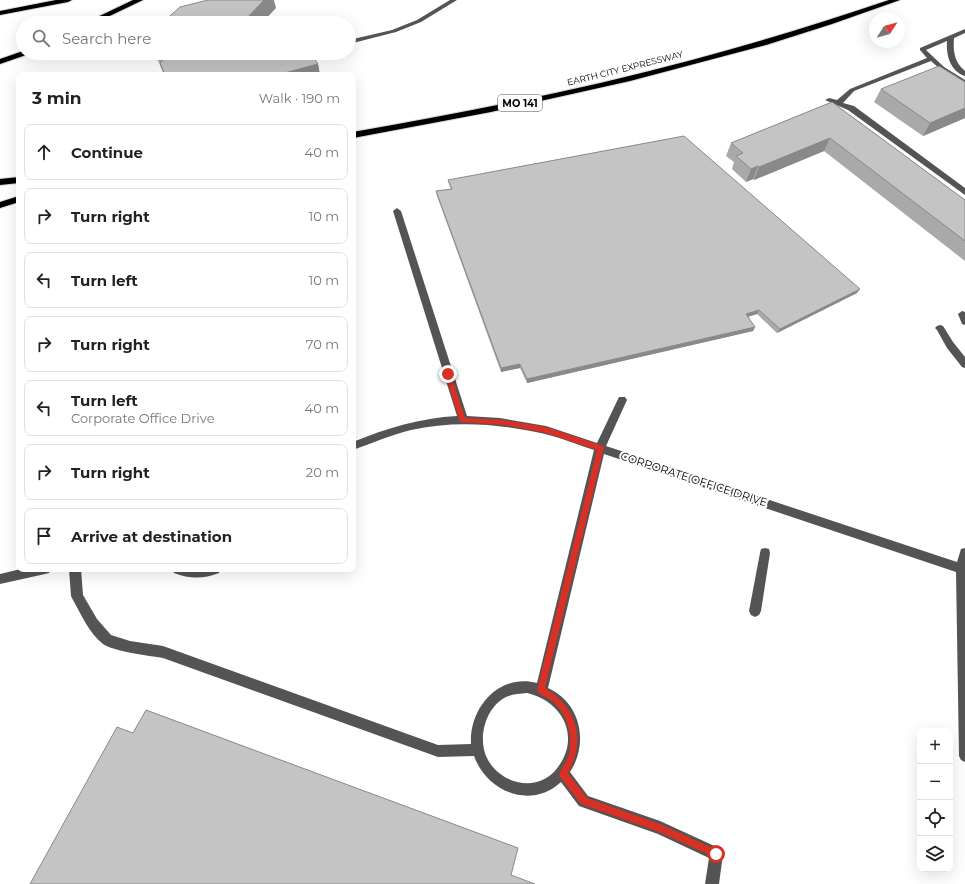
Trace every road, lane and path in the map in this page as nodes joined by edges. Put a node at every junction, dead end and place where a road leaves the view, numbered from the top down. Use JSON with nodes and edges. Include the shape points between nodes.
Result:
{"nodes":[{"id":1,"x":68,"y":0,"type":"edge"},
{"id":2,"x":138,"y":0,"type":"edge"},
{"id":3,"x":454,"y":0,"type":"edge"},
{"id":4,"x":896,"y":0,"type":"edge"},
{"id":5,"x":0,"y":13,"type":"edge"},
{"id":6,"x":104,"y":16,"type":"edge"},
{"id":7,"x":965,"y":31,"type":"edge"},
{"id":8,"x":951,"y":37,"type":"junction"},
{"id":9,"x":356,"y":40,"type":"edge"},
{"id":10,"x":16,"y":56,"type":"edge"},
{"id":11,"x":932,"y":58,"type":"junction"},
{"id":12,"x":0,"y":62,"type":"edge"},
{"id":13,"x":965,"y":74,"type":"edge"},
{"id":14,"x":965,"y":83,"type":"edge"},
{"id":15,"x":829,"y":100,"type":"dead end"},
{"id":16,"x":838,"y":103,"type":"junction"},
{"id":17,"x":356,"y":134,"type":"edge"},
{"id":18,"x":16,"y":180,"type":"edge"},
{"id":19,"x":0,"y":182,"type":"edge"},
{"id":20,"x":965,"y":192,"type":"edge"},
{"id":21,"x":16,"y":200,"type":"edge"},
{"id":22,"x":0,"y":204,"type":"edge"},
{"id":23,"x":397,"y":211,"type":"dead end"},
{"id":24,"x":940,"y":328,"type":"dead end"},
{"id":25,"x":965,"y":364,"type":"edge"},
{"id":26,"x":622,"y":400,"type":"dead end"},
{"id":27,"x":463,"y":420,"type":"junction"},
{"id":28,"x":356,"y":445,"type":"edge"},
{"id":29,"x":600,"y":448,"type":"junction"},
{"id":30,"x":764,"y":553,"type":"dead end"},
{"id":31,"x":965,"y":553,"type":"edge"},
{"id":32,"x":961,"y":569,"type":"junction"},
{"id":33,"x":32,"y":572,"type":"edge"},
{"id":34,"x":75,"y":572,"type":"edge"},
{"id":35,"x":185,"y":572,"type":"edge"},
{"id":36,"x":205,"y":572,"type":"edge"},
{"id":37,"x":0,"y":579,"type":"edge"},
{"id":38,"x":755,"y":611,"type":"dead end"},
{"id":39,"x":541,"y":690,"type":"junction"},
{"id":40,"x":478,"y":750,"type":"junction"},
{"id":41,"x":965,"y":756,"type":"edge"},
{"id":42,"x":563,"y":774,"type":"junction"},
{"id":43,"x":712,"y":884,"type":"edge"}],
"edges":[{"from":1,"to":5,"type":"highway"},
{"from":2,"to":6,"type":"highway"},
{"from":3,"to":9,"type":"street","via":[[418,21],[394,31]]},
{"from":4,"to":17,"type":"highway","name":"EARTH CITY EXPRESSWAY","number":"MO 141","via":[[781,38],[633,78],[521,103]]},
{"from":7,"to":8,"type":"street"},
{"from":8,"to":11,"type":"street","via":[[922,49]]},
{"from":8,"to":13,"type":"street","via":[[950,51],[953,62],[957,69]]},
{"from":10,"to":12,"type":"highway"},
{"from":11,"to":14,"type":"street"},
{"from":11,"to":16,"type":"street","via":[[852,90]]},
{"from":15,"to":16,"type":"street"},
{"from":16,"to":20,"type":"street","via":[[851,108]]},
{"from":18,"to":19,"type":"highway"},
{"from":21,"to":22,"type":"highway"},
{"from":23,"to":27,"type":"street"},
{"from":24,"to":25,"type":"street"},
{"from":26,"to":29,"type":"street"},
{"from":27,"to":28,"type":"street","name":"CORPORATE OFFICE DRIVE","via":[[425,423],[383,433]]},
{"from":27,"to":29,"type":"street","name":"CORPORATE OFFICE DRIVE","via":[[504,422],[546,430]]},
{"from":29,"to":32,"type":"street","name":"CORPORATE OFFICE DRIVE"},
{"from":29,"to":39,"type":"street"},
{"from":30,"to":38,"type":"street"},
{"from":31,"to":32,"type":"street"},
{"from":32,"to":41,"type":"street"},
{"from":33,"to":37,"type":"street"},
{"from":34,"to":40,"type":"street","via":[[77,596],[107,640],[130,647],[163,652],[438,751]]},
{"from":35,"to":36,"type":"street"},
{"from":39,"to":40,"type":"street","via":[[527,687],[499,694],[480,718],[477,733]]},
{"from":39,"to":42,"type":"street","via":[[555,698],[566,711],[572,726],[575,743],[571,759]]},
{"from":40,"to":42,"type":"street","via":[[484,765],[494,777],[507,786],[537,790],[551,784]]},
{"from":42,"to":43,"type":"street","via":[[584,801],[660,828],[716,854]]}]}
